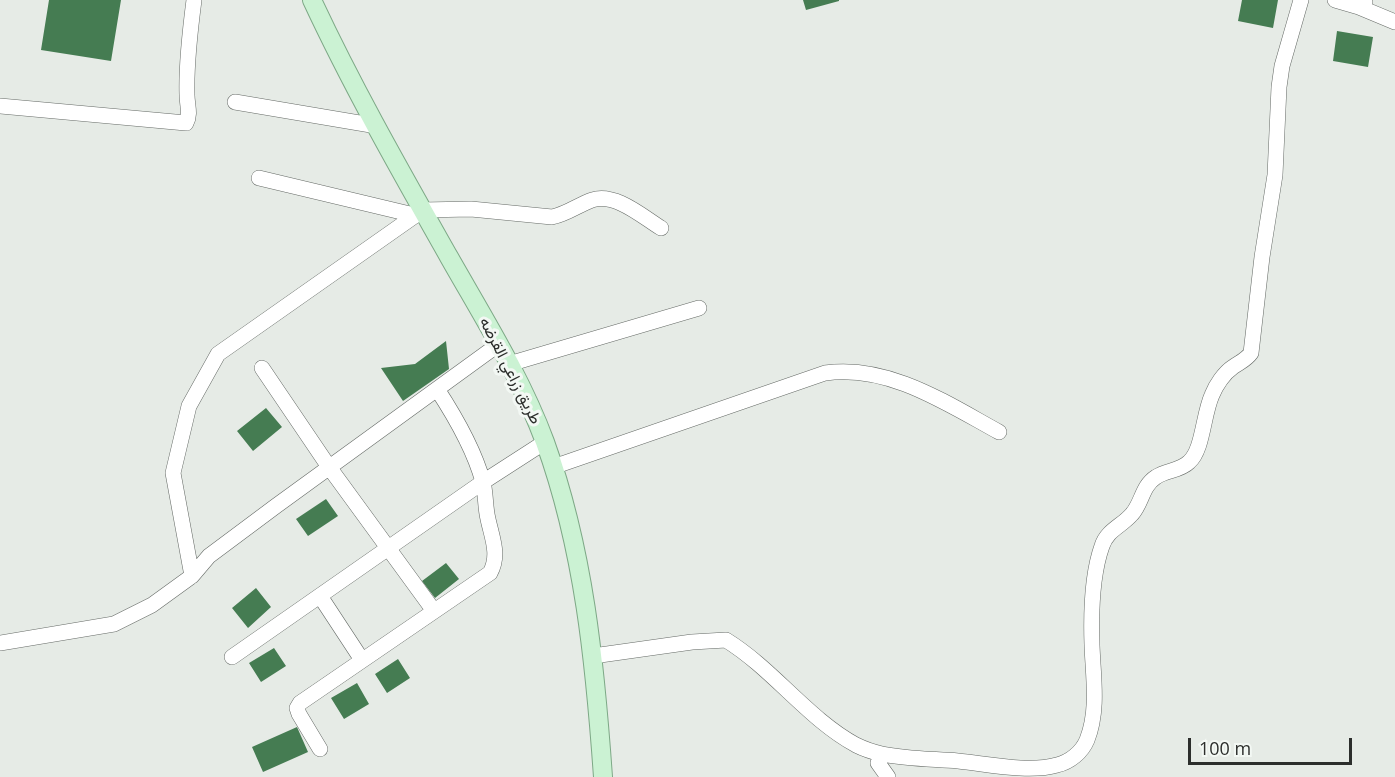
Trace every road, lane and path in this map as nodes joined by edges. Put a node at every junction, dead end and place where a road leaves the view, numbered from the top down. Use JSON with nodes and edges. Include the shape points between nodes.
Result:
{"nodes":[{"id":1,"x":194,"y":0,"type":"edge"},
{"id":2,"x":312,"y":0,"type":"edge"},
{"id":3,"x":1301,"y":0,"type":"edge"},
{"id":4,"x":1335,"y":0,"type":"edge"},
{"id":5,"x":1363,"y":3,"type":"edge"},
{"id":6,"x":1395,"y":22,"type":"edge"},
{"id":7,"x":235,"y":102,"type":"dead end"},
{"id":8,"x":0,"y":106,"type":"edge"},
{"id":9,"x":377,"y":126,"type":"junction"},
{"id":10,"x":259,"y":178,"type":"dead end"},
{"id":11,"x":419,"y":212,"type":"junction"},
{"id":12,"x":661,"y":228,"type":"dead end"},
{"id":13,"x":699,"y":308,"type":"dead end"},
{"id":14,"x":499,"y":344,"type":"junction"},
{"id":15,"x":509,"y":364,"type":"junction"},
{"id":16,"x":262,"y":368,"type":"dead end"},
{"id":17,"x":437,"y":389,"type":"junction"},
{"id":18,"x":999,"y":432,"type":"dead end"},
{"id":19,"x":545,"y":442,"type":"junction"},
{"id":20,"x":329,"y":467,"type":"junction"},
{"id":21,"x":553,"y":467,"type":"junction"},
{"id":22,"x":483,"y":482,"type":"junction"},
{"id":23,"x":389,"y":548,"type":"junction"},
{"id":24,"x":192,"y":576,"type":"junction"},
{"id":25,"x":320,"y":596,"type":"junction"},
{"id":26,"x":434,"y":611,"type":"junction"},
{"id":27,"x":0,"y":643,"type":"edge"},
{"id":28,"x":593,"y":656,"type":"junction"},
{"id":29,"x":232,"y":657,"type":"dead end"},
{"id":30,"x":362,"y":660,"type":"junction"},
{"id":31,"x":320,"y":749,"type":"dead end"},
{"id":32,"x":881,"y":754,"type":"junction"},
{"id":33,"x":603,"y":777,"type":"edge"},
{"id":34,"x":888,"y":777,"type":"edge"}],
"edges":[{"from":1,"to":8,"type":"street","via":[[186,123]]},
{"from":2,"to":9,"type":"main road","name":"طريق زراعي القرضه","via":[[343,67]]},
{"from":3,"to":32,"type":"street","via":[[1279,87],[1275,175],[1251,350],[1212,393],[1196,454],[1182,467],[1157,476],[1148,484],[1133,513],[1109,533],[1101,548],[1092,626],[1092,715],[1082,748],[1065,763],[1031,768]]},
{"from":4,"to":5,"type":"street"},
{"from":5,"to":6,"type":"street"},
{"from":7,"to":9,"type":"street"},
{"from":9,"to":11,"type":"main road","name":"طريق زراعي القرضه"},
{"from":10,"to":11,"type":"street"},
{"from":11,"to":12,"type":"street","via":[[471,209],[552,217],[598,199],[620,203]]},
{"from":11,"to":14,"type":"main road","name":"طريق زراعي القرضه"},
{"from":11,"to":24,"type":"street","via":[[218,354],[189,406],[173,473]]},
{"from":13,"to":15,"type":"street"},
{"from":14,"to":15,"type":"main road","name":"طريق زراعي القرضه"},
{"from":14,"to":17,"type":"street"},
{"from":15,"to":19,"type":"main road","name":"طريق زراعي القرضه"},
{"from":16,"to":20,"type":"street"},
{"from":17,"to":20,"type":"street"},
{"from":17,"to":22,"type":"street","via":[[458,420]]},
{"from":18,"to":21,"type":"street","via":[[933,396],[865,372],[844,370],[825,373]]},
{"from":19,"to":21,"type":"main road","name":"طريق زراعي القرضه"},
{"from":19,"to":22,"type":"street"},
{"from":20,"to":23,"type":"street"},
{"from":20,"to":24,"type":"street","via":[[209,556]]},
{"from":21,"to":28,"type":"main road","name":"طريق زراعي القرضه","via":[[582,576]]},
{"from":22,"to":23,"type":"street"},
{"from":22,"to":26,"type":"street","via":[[495,565],[490,573]]},
{"from":23,"to":25,"type":"street"},
{"from":23,"to":26,"type":"street"},
{"from":24,"to":27,"type":"street","via":[[152,605],[114,624]]},
{"from":25,"to":29,"type":"street"},
{"from":25,"to":30,"type":"street"},
{"from":26,"to":30,"type":"street"},
{"from":28,"to":32,"type":"street","via":[[726,640],[839,735]]},
{"from":28,"to":33,"type":"main road","name":"طريق زراعي القرضه"},
{"from":30,"to":31,"type":"street","via":[[297,708]]},
{"from":32,"to":34,"type":"street","via":[[878,764]]}]}
